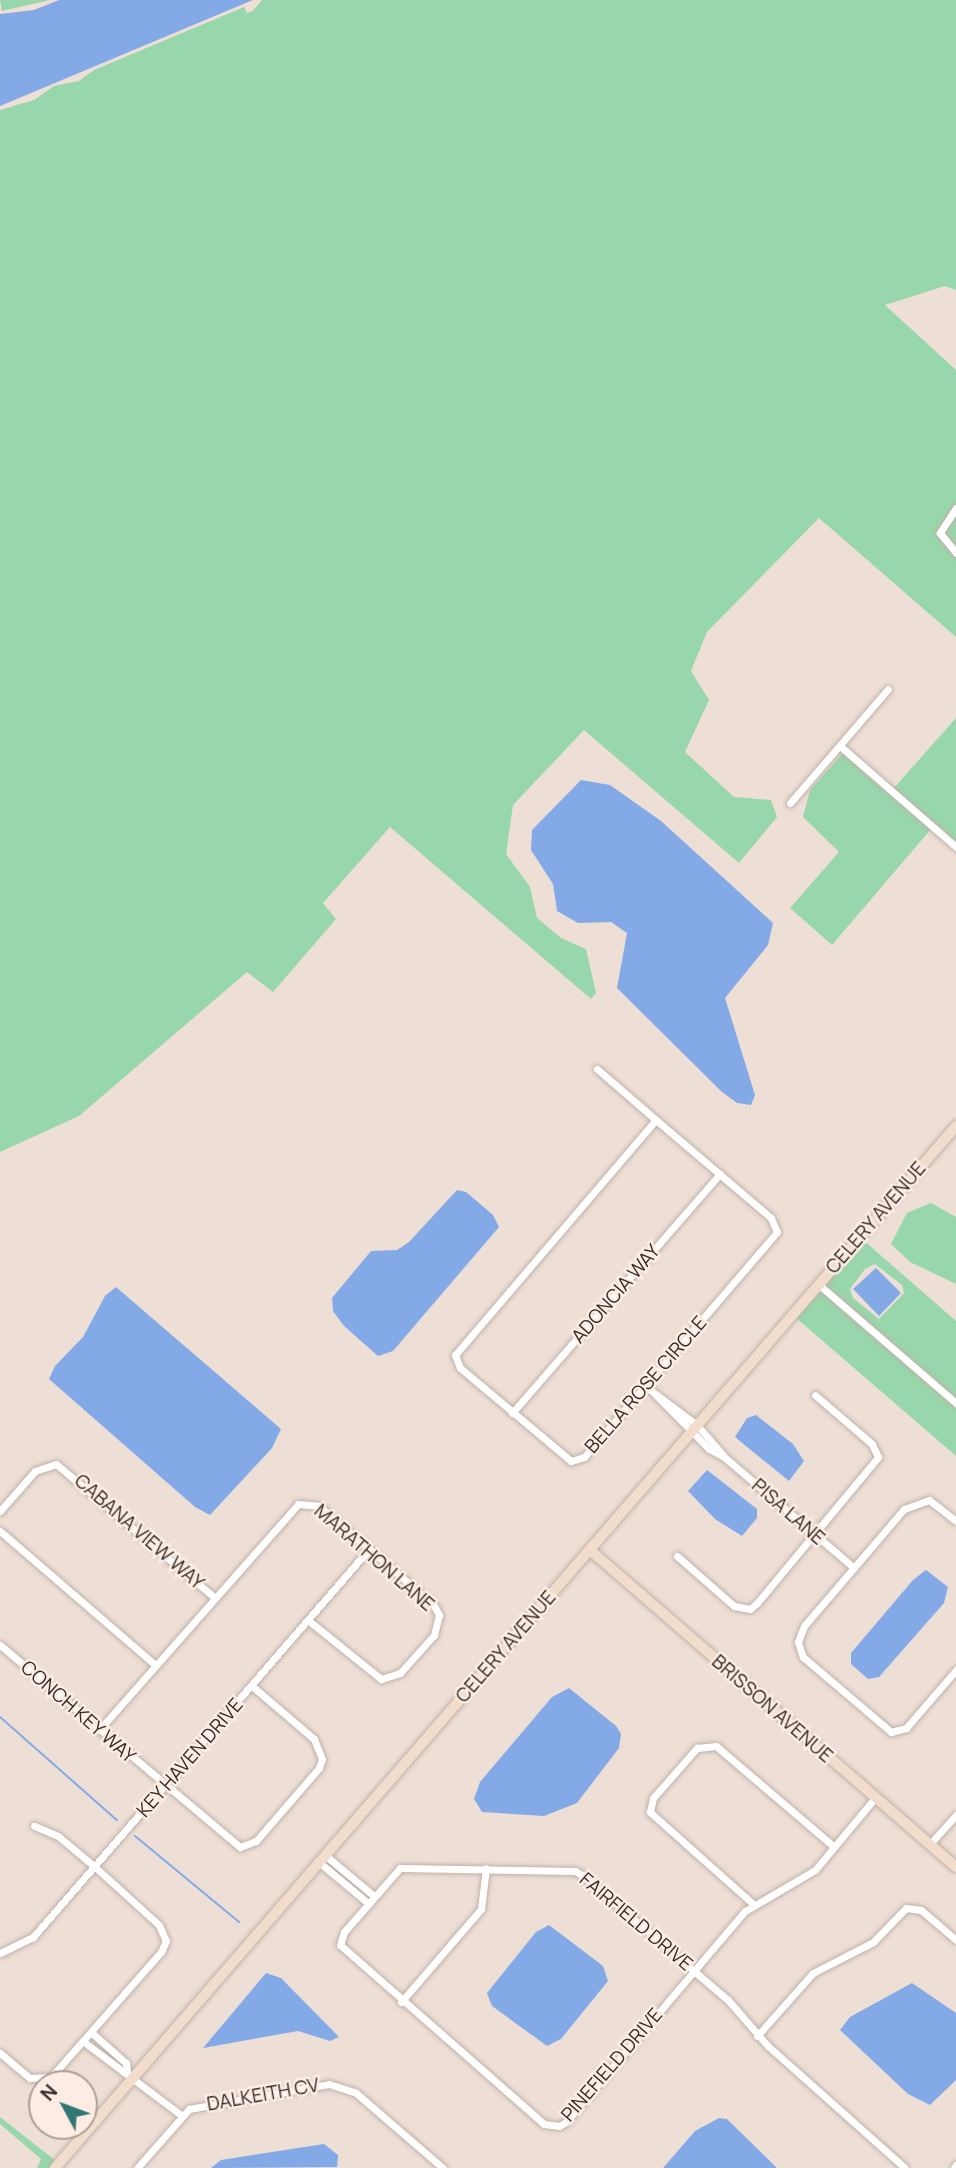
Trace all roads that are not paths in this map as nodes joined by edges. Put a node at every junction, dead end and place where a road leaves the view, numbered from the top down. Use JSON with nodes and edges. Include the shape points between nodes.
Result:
{"nodes":[{"id":1,"x":956,"y":508,"type":"edge"},
{"id":2,"x":956,"y":553,"type":"edge"},
{"id":3,"x":888,"y":689,"type":"dead end"},
{"id":4,"x":840,"y":746,"type":"junction"},
{"id":5,"x":790,"y":803,"type":"dead end"},
{"id":6,"x":956,"y":847,"type":"edge"},
{"id":7,"x":597,"y":1069,"type":"dead end"},
{"id":8,"x":656,"y":1120,"type":"junction"},
{"id":9,"x":956,"y":1126,"type":"edge"},
{"id":10,"x":720,"y":1174,"type":"junction"},
{"id":11,"x":818,"y":1284,"type":"junction"},
{"id":12,"x":645,"y":1386,"type":"junction"},
{"id":13,"x":816,"y":1395,"type":"dead end"},
{"id":14,"x":956,"y":1403,"type":"edge"},
{"id":15,"x":512,"y":1413,"type":"junction"},
{"id":16,"x":694,"y":1429,"type":"junction"},
{"id":17,"x":0,"y":1511,"type":"edge"},
{"id":18,"x":956,"y":1521,"type":"edge"},
{"id":19,"x":0,"y":1531,"type":"edge"},
{"id":20,"x":815,"y":1535,"type":"junction"},
{"id":21,"x":369,"y":1549,"type":"junction"},
{"id":22,"x":590,"y":1549,"type":"junction"},
{"id":23,"x":677,"y":1556,"type":"dead end"},
{"id":24,"x":854,"y":1568,"type":"junction"},
{"id":25,"x":214,"y":1597,"type":"junction"},
{"id":26,"x":308,"y":1620,"type":"junction"},
{"id":27,"x":0,"y":1645,"type":"edge"},
{"id":28,"x":155,"y":1665,"type":"junction"},
{"id":29,"x":956,"y":1670,"type":"edge"},
{"id":30,"x":252,"y":1686,"type":"junction"},
{"id":31,"x":99,"y":1730,"type":"junction"},
{"id":32,"x":164,"y":1787,"type":"junction"},
{"id":33,"x":874,"y":1799,"type":"junction"},
{"id":34,"x":956,"y":1815,"type":"edge"},
{"id":35,"x":34,"y":1826,"type":"dead end"},
{"id":36,"x":929,"y":1845,"type":"junction"},
{"id":37,"x":834,"y":1846,"type":"junction"},
{"id":38,"x":323,"y":1859,"type":"junction"},
{"id":39,"x":95,"y":1867,"type":"junction"},
{"id":40,"x":956,"y":1867,"type":"edge"},
{"id":41,"x":486,"y":1868,"type":"junction"},
{"id":42,"x":374,"y":1896,"type":"junction"},
{"id":43,"x":368,"y":1903,"type":"junction"},
{"id":44,"x":752,"y":1903,"type":"junction"},
{"id":45,"x":956,"y":1940,"type":"edge"},
{"id":46,"x":0,"y":1953,"type":"edge"},
{"id":47,"x":694,"y":1971,"type":"junction"},
{"id":48,"x":401,"y":2002,"type":"junction"},
{"id":49,"x":92,"y":2032,"type":"junction"},
{"id":50,"x":757,"y":2036,"type":"junction"},
{"id":51,"x":84,"y":2042,"type":"junction"},
{"id":52,"x":0,"y":2053,"type":"edge"},
{"id":53,"x":131,"y":2074,"type":"junction"},
{"id":54,"x":181,"y":2115,"type":"junction"},
{"id":55,"x":55,"y":2168,"type":"edge"},
{"id":56,"x":137,"y":2168,"type":"edge"},
{"id":57,"x":443,"y":2168,"type":"edge"},
{"id":58,"x":905,"y":2168,"type":"edge"}],
"edges":[{"from":1,"to":2,"type":"street","via":[[940,533]]},
{"from":3,"to":4,"type":"street"},
{"from":4,"to":5,"type":"street"},
{"from":4,"to":6,"type":"street"},
{"from":7,"to":8,"type":"street","name":"BELLA ROSE CIRCLE"},
{"from":8,"to":10,"type":"street","name":"BELLA ROSE CIRCLE"},
{"from":8,"to":15,"type":"street","name":"BELLA ROSE CIRCLE","via":[[455,1355],[460,1368]]},
{"from":9,"to":11,"type":"main road","name":"CELERY AVENUE"},
{"from":10,"to":12,"type":"street","name":"BELLA ROSE CIRCLE","via":[[771,1218],[777,1232]]},
{"from":10,"to":15,"type":"street","name":"ADONCIA WAY"},
{"from":11,"to":14,"type":"street"},
{"from":11,"to":16,"type":"main road","name":"CELERY AVENUE"},
{"from":12,"to":15,"type":"street","name":"BELLA ROSE CIRCLE","via":[[578,1461],[564,1458]]},
{"from":12,"to":16,"type":"street","name":"PISA LANE"},
{"from":13,"to":20,"type":"street","via":[[872,1444],[878,1457]]},
{"from":16,"to":20,"type":"street","name":"PISA LANE"},
{"from":16,"to":22,"type":"main road","name":"CELERY AVENUE"},
{"from":17,"to":25,"type":"street","name":"CABANA VIEW WAY","via":[[34,1471],[56,1464]]},
{"from":18,"to":24,"type":"street","via":[[929,1500],[912,1503]]},
{"from":19,"to":28,"type":"street"},
{"from":20,"to":23,"type":"street","via":[[750,1609],[734,1606]]},
{"from":20,"to":24,"type":"street","name":"PISA LANE"},
{"from":21,"to":25,"type":"street","name":"MARATHON LANE","via":[[319,1506],[298,1504]]},
{"from":21,"to":26,"type":"street","name":"KEY HAVEN DRIVE"},
{"from":21,"to":26,"type":"street","name":"MARATHON LANE","via":[[433,1604],[439,1615],[434,1635],[400,1673],[381,1679]]},
{"from":22,"to":33,"type":"main road","name":"BRISSON AVENUE"},
{"from":22,"to":38,"type":"main road","name":"CELERY AVENUE"},
{"from":24,"to":29,"type":"street","via":[[799,1634],[803,1657],[891,1732],[906,1728]]},
{"from":25,"to":28,"type":"street","name":"MARATHON LANE"},
{"from":26,"to":30,"type":"street","name":"KEY HAVEN DRIVE"},
{"from":27,"to":31,"type":"street","name":"CONCH KEY WAY"},
{"from":28,"to":31,"type":"street","name":"MARATHON LANE"},
{"from":30,"to":32,"type":"street","name":"KEY HAVEN DRIVE"},
{"from":30,"to":32,"type":"street","name":"CONCH KEY WAY","via":[[314,1739],[321,1748],[320,1768],[256,1841],[240,1847]]},
{"from":31,"to":32,"type":"street","name":"CONCH KEY WAY"},
{"from":32,"to":39,"type":"street","name":"KEY HAVEN DRIVE"},
{"from":33,"to":36,"type":"main road","name":"BRISSON AVENUE"},
{"from":33,"to":37,"type":"street","name":"PINEFIELD DRIVE"},
{"from":34,"to":36,"type":"street"},
{"from":35,"to":39,"type":"street","via":[[58,1836]]},
{"from":36,"to":40,"type":"main road","name":"BRISSON AVENUE"},
{"from":37,"to":44,"type":"street","name":"PINEFIELD DRIVE","via":[[808,1874]]},
{"from":37,"to":44,"type":"street","via":[[716,1746],[697,1748],[653,1798],[650,1812]]},
{"from":38,"to":42,"type":"street"},
{"from":38,"to":43,"type":"street"},
{"from":38,"to":53,"type":"main road","name":"CELERY AVENUE"},
{"from":39,"to":46,"type":"street","name":"KEY HAVEN DRIVE","via":[[33,1937]]},
{"from":39,"to":49,"type":"street","via":[[159,1925],[166,1941]]},
{"from":41,"to":42,"type":"street","name":"FAIRFIELD DRIVE","via":[[400,1868]]},
{"from":41,"to":47,"type":"street","name":"FAIRFIELD DRIVE","via":[[575,1871]]},
{"from":41,"to":48,"type":"street","via":[[481,1909]]},
{"from":42,"to":43,"type":"street","name":"FAIRFIELD DRIVE"},
{"from":43,"to":48,"type":"street","name":"PINEFIELD DRIVE","via":[[344,1931],[340,1945]]},
{"from":44,"to":47,"type":"street","name":"PINEFIELD DRIVE"},
{"from":45,"to":50,"type":"street","via":[[921,1910],[906,1908],[873,1942],[813,1973]]},
{"from":47,"to":48,"type":"street","name":"PINEFIELD DRIVE","via":[[559,2126],[544,2124]]},
{"from":47,"to":50,"type":"street","name":"FAIRFIELD DRIVE","via":[[735,2006]]},
{"from":49,"to":51,"type":"street"},
{"from":49,"to":53,"type":"street","via":[[126,2063]]},
{"from":50,"to":58,"type":"street","name":"FAIRFIELD DRIVE"},
{"from":51,"to":52,"type":"street","via":[[51,2077],[41,2080],[30,2078]]},
{"from":51,"to":53,"type":"street","via":[[119,2071]]},
{"from":53,"to":54,"type":"street"},
{"from":53,"to":55,"type":"main road","name":"CELERY AVENUE"},
{"from":54,"to":56,"type":"street"},
{"from":54,"to":57,"type":"street","name":"DALKEITH CV","via":[[198,2106],[326,2084],[343,2086]]}]}
